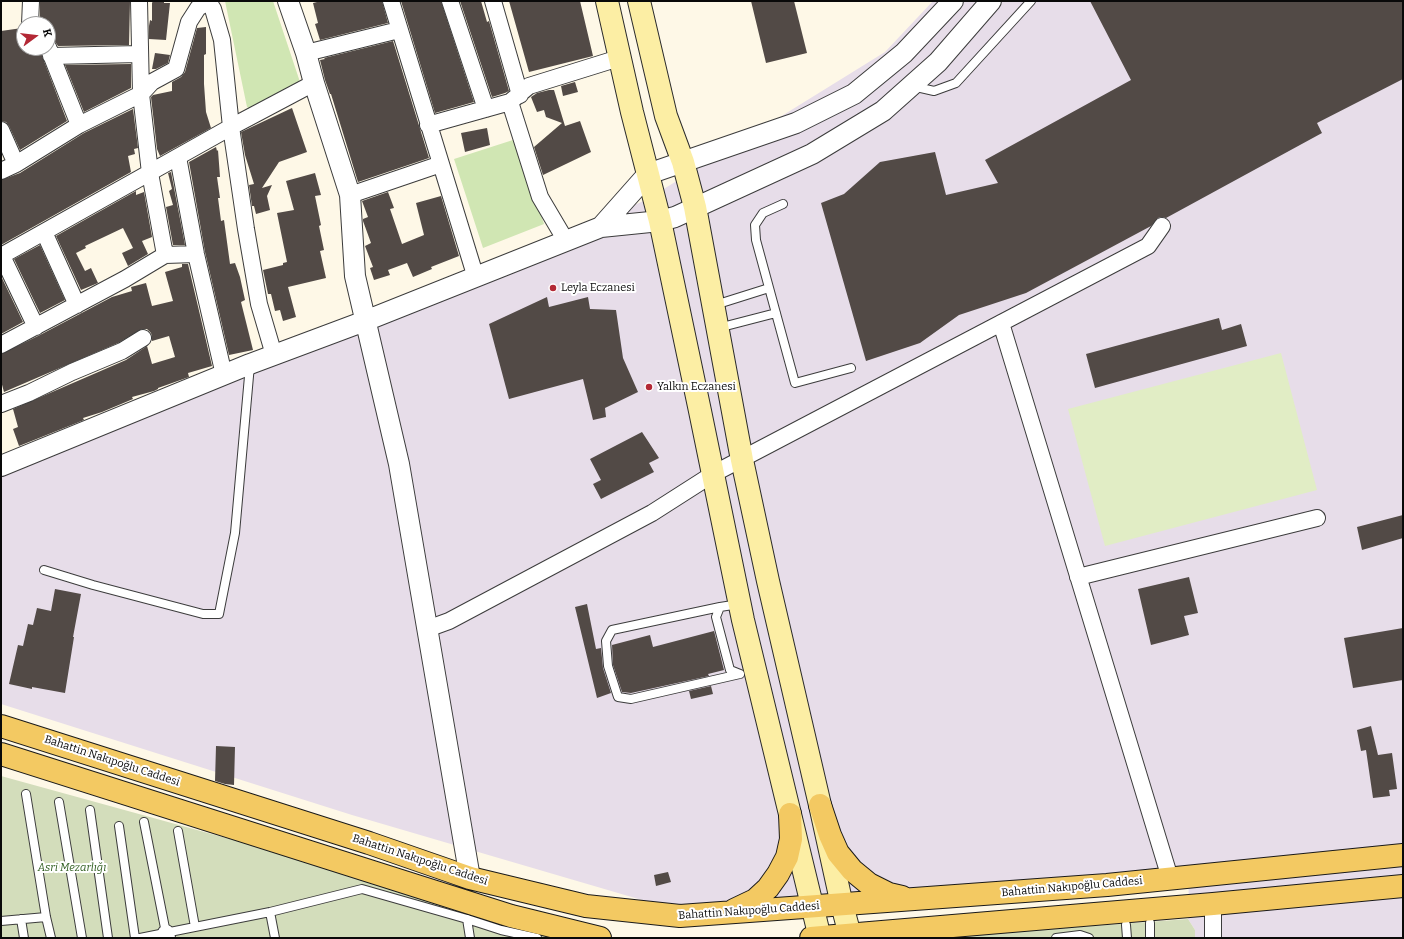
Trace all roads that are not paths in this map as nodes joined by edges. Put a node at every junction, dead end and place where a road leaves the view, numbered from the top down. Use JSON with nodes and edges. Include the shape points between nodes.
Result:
{"nodes":[{"id":1,"x":31,"y":1,"type":"edge"},
{"id":2,"x":139,"y":1,"type":"edge"},
{"id":3,"x":288,"y":1,"type":"edge"},
{"id":4,"x":391,"y":1,"type":"edge"},
{"id":5,"x":450,"y":1,"type":"edge"},
{"id":6,"x":493,"y":1,"type":"edge"},
{"id":7,"x":607,"y":1,"type":"edge"},
{"id":8,"x":639,"y":1,"type":"edge"},
{"id":9,"x":953,"y":1,"type":"edge"},
{"id":10,"x":991,"y":1,"type":"edge"},
{"id":11,"x":1031,"y":1,"type":"edge"},
{"id":12,"x":208,"y":2,"type":"edge"},
{"id":13,"x":30,"y":16,"type":"edge"},
{"id":14,"x":399,"y":30,"type":"junction"},
{"id":15,"x":56,"y":51,"type":"edge"},
{"id":16,"x":306,"y":53,"type":"junction"},
{"id":17,"x":140,"y":54,"type":"junction"},
{"id":18,"x":51,"y":56,"type":"edge"},
{"id":19,"x":620,"y":58,"type":"junction"},
{"id":20,"x":314,"y":83,"type":"junction"},
{"id":21,"x":911,"y":86,"type":"junction"},
{"id":22,"x":141,"y":94,"type":"junction"},
{"id":23,"x":515,"y":98,"type":"junction"},
{"id":24,"x":486,"y":109,"type":"junction"},
{"id":25,"x":78,"y":125,"type":"junction"},
{"id":26,"x":428,"y":125,"type":"junction"},
{"id":27,"x":231,"y":127,"type":"junction"},
{"id":28,"x":1,"y":130,"type":"edge"},
{"id":29,"x":178,"y":157,"type":"junction"},
{"id":30,"x":683,"y":162,"type":"junction"},
{"id":31,"x":16,"y":164,"type":"junction"},
{"id":32,"x":441,"y":164,"type":"junction"},
{"id":33,"x":1,"y":171,"type":"edge"},
{"id":34,"x":150,"y":173,"type":"junction"},
{"id":35,"x":648,"y":174,"type":"junction"},
{"id":36,"x":350,"y":195,"type":"junction"},
{"id":37,"x":783,"y":204,"type":"dead end"},
{"id":38,"x":695,"y":207,"type":"junction"},
{"id":39,"x":660,"y":221,"type":"junction"},
{"id":40,"x":1162,"y":226,"type":"dead end"},
{"id":41,"x":601,"y":227,"type":"junction"},
{"id":42,"x":44,"y":232,"type":"junction"},
{"id":43,"x":566,"y":241,"type":"junction"},
{"id":44,"x":196,"y":254,"type":"junction"},
{"id":45,"x":165,"y":255,"type":"junction"},
{"id":46,"x":1,"y":256,"type":"edge"},
{"id":47,"x":476,"y":278,"type":"junction"},
{"id":48,"x":769,"y":288,"type":"junction"},
{"id":49,"x":77,"y":305,"type":"junction"},
{"id":50,"x":713,"y":306,"type":"junction"},
{"id":51,"x":776,"y":313,"type":"junction"},
{"id":52,"x":365,"y":321,"type":"junction"},
{"id":53,"x":1001,"y":323,"type":"junction"},
{"id":54,"x":36,"y":327,"type":"junction"},
{"id":55,"x":717,"y":329,"type":"junction"},
{"id":56,"x":143,"y":338,"type":"dead end"},
{"id":57,"x":1,"y":345,"type":"edge"},
{"id":58,"x":274,"y":355,"type":"junction"},
{"id":59,"x":250,"y":364,"type":"junction"},
{"id":60,"x":850,"y":368,"type":"dead end"},
{"id":61,"x":224,"y":375,"type":"junction"},
{"id":62,"x":1,"y":404,"type":"edge"},
{"id":63,"x":742,"y":460,"type":"junction"},
{"id":64,"x":1,"y":466,"type":"edge"},
{"id":65,"x":713,"y":474,"type":"junction"},
{"id":66,"x":1317,"y":518,"type":"dead end"},
{"id":67,"x":44,"y":570,"type":"dead end"},
{"id":68,"x":1078,"y":577,"type":"junction"},
{"id":69,"x":730,"y":606,"type":"junction"},
{"id":70,"x":427,"y":629,"type":"junction"},
{"id":71,"x":748,"y":674,"type":"junction"},
{"id":72,"x":1,"y":726,"type":"edge"},
{"id":73,"x":1,"y":754,"type":"edge"},
{"id":74,"x":26,"y":794,"type":"dead end"},
{"id":75,"x":59,"y":802,"type":"dead end"},
{"id":76,"x":820,"y":805,"type":"junction"},
{"id":77,"x":90,"y":810,"type":"dead end"},
{"id":78,"x":790,"y":814,"type":"junction"},
{"id":79,"x":144,"y":822,"type":"dead end"},
{"id":80,"x":119,"y":826,"type":"dead end"},
{"id":81,"x":178,"y":832,"type":"dead end"},
{"id":82,"x":1403,"y":855,"type":"edge"},
{"id":83,"x":470,"y":878,"type":"junction"},
{"id":84,"x":1170,"y":878,"type":"junction"},
{"id":85,"x":1403,"y":886,"type":"edge"},
{"id":86,"x":911,"y":899,"type":"junction"},
{"id":87,"x":1213,"y":904,"type":"junction"},
{"id":88,"x":842,"y":905,"type":"junction"},
{"id":89,"x":813,"y":907,"type":"junction"},
{"id":90,"x":270,"y":912,"type":"junction"},
{"id":91,"x":720,"y":913,"type":"junction"},
{"id":92,"x":46,"y":917,"type":"junction"},
{"id":93,"x":21,"y":919,"type":"junction"},
{"id":94,"x":467,"y":919,"type":"junction"},
{"id":95,"x":1,"y":921,"type":"edge"},
{"id":96,"x":1150,"y":923,"type":"dead end"},
{"id":97,"x":1126,"y":925,"type":"dead end"},
{"id":98,"x":195,"y":927,"type":"junction"},
{"id":99,"x":503,"y":934,"type":"edge"},
{"id":100,"x":850,"y":934,"type":"junction"},
{"id":101,"x":167,"y":935,"type":"edge"},
{"id":102,"x":1069,"y":937,"type":"edge"},
{"id":103,"x":24,"y":938,"type":"edge"},
{"id":104,"x":51,"y":938,"type":"edge"},
{"id":105,"x":82,"y":938,"type":"edge"},
{"id":106,"x":108,"y":938,"type":"edge"},
{"id":107,"x":134,"y":938,"type":"edge"},
{"id":108,"x":140,"y":938,"type":"edge"},
{"id":109,"x":275,"y":938,"type":"edge"},
{"id":110,"x":470,"y":938,"type":"edge"},
{"id":111,"x":537,"y":938,"type":"edge"},
{"id":112,"x":600,"y":938,"type":"edge"},
{"id":113,"x":811,"y":938,"type":"edge"},
{"id":114,"x":820,"y":938,"type":"edge"},
{"id":115,"x":1056,"y":938,"type":"edge"},
{"id":116,"x":1089,"y":938,"type":"edge"},
{"id":117,"x":1127,"y":938,"type":"edge"},
{"id":118,"x":1150,"y":938,"type":"edge"},
{"id":119,"x":1213,"y":938,"type":"edge"}],
"edges":[{"from":1,"to":13,"type":"street"},
{"from":2,"to":17,"type":"street"},
{"from":3,"to":16,"type":"street"},
{"from":4,"to":14,"type":"street"},
{"from":5,"to":24,"type":"street"},
{"from":6,"to":23,"type":"street"},
{"from":7,"to":19,"type":"main road"},
{"from":8,"to":30,"type":"main road","via":[[666,116]]},
{"from":9,"to":30,"type":"street","via":[[904,53],[854,94],[796,123]]},
{"from":10,"to":21,"type":"street","via":[[938,62]]},
{"from":11,"to":21,"type":"lane","via":[[956,83],[934,91]]},
{"from":12,"to":22,"type":"street","via":[[198,8],[189,22],[176,69],[152,82]]},
{"from":12,"to":27,"type":"street","via":[[213,9],[222,40]]},
{"from":14,"to":16,"type":"street"},
{"from":14,"to":26,"type":"street"},
{"from":15,"to":17,"type":"street"},
{"from":16,"to":20,"type":"street"},
{"from":17,"to":22,"type":"street"},
{"from":18,"to":25,"type":"street"},
{"from":19,"to":23,"type":"street","via":[[529,86]]},
{"from":19,"to":35,"type":"main road"},
{"from":20,"to":27,"type":"street"},
{"from":20,"to":36,"type":"street"},
{"from":21,"to":38,"type":"street","via":[[883,111],[812,154]]},
{"from":22,"to":25,"type":"street"},
{"from":22,"to":34,"type":"street"},
{"from":23,"to":24,"type":"street"},
{"from":23,"to":43,"type":"street","via":[[540,197]]},
{"from":24,"to":26,"type":"street"},
{"from":25,"to":31,"type":"street"},
{"from":26,"to":32,"type":"street"},
{"from":27,"to":29,"type":"street"},
{"from":27,"to":58,"type":"street","via":[[259,304]]},
{"from":28,"to":31,"type":"street"},
{"from":29,"to":34,"type":"street"},
{"from":29,"to":44,"type":"street"},
{"from":30,"to":35,"type":"street"},
{"from":30,"to":38,"type":"main road"},
{"from":31,"to":33,"type":"street"},
{"from":32,"to":36,"type":"street"},
{"from":32,"to":47,"type":"street"},
{"from":34,"to":42,"type":"street"},
{"from":34,"to":45,"type":"street"},
{"from":35,"to":39,"type":"main road"},
{"from":35,"to":41,"type":"street"},
{"from":36,"to":52,"type":"street","via":[[355,276]]},
{"from":37,"to":48,"type":"lane","via":[[763,213],[755,225],[756,240]]},
{"from":38,"to":39,"type":"street"},
{"from":38,"to":50,"type":"main road"},
{"from":39,"to":41,"type":"street"},
{"from":39,"to":65,"type":"main road"},
{"from":40,"to":53,"type":"street","via":[[1148,246]]},
{"from":41,"to":43,"type":"street"},
{"from":42,"to":46,"type":"street"},
{"from":42,"to":49,"type":"street"},
{"from":43,"to":47,"type":"street"},
{"from":44,"to":45,"type":"street"},
{"from":44,"to":61,"type":"street"},
{"from":45,"to":49,"type":"street"},
{"from":46,"to":54,"type":"street"},
{"from":47,"to":52,"type":"street"},
{"from":48,"to":50,"type":"lane"},
{"from":48,"to":51,"type":"lane"},
{"from":49,"to":54,"type":"street"},
{"from":50,"to":55,"type":"main road"},
{"from":51,"to":55,"type":"lane"},
{"from":51,"to":60,"type":"lane","via":[[795,383]]},
{"from":52,"to":58,"type":"street"},
{"from":52,"to":70,"type":"street","via":[[399,464]]},
{"from":53,"to":63,"type":"street"},
{"from":53,"to":68,"type":"street"},
{"from":54,"to":57,"type":"street"},
{"from":55,"to":63,"type":"main road"},
{"from":56,"to":62,"type":"street","via":[[122,351]]},
{"from":58,"to":59,"type":"street"},
{"from":59,"to":61,"type":"street"},
{"from":59,"to":67,"type":"lane","via":[[235,533],[219,614],[203,614]]},
{"from":61,"to":64,"type":"street"},
{"from":63,"to":65,"type":"street"},
{"from":63,"to":76,"type":"main road"},
{"from":65,"to":69,"type":"main road"},
{"from":65,"to":70,"type":"street","via":[[652,513],[449,621]]},
{"from":66,"to":68,"type":"street"},
{"from":68,"to":84,"type":"street"},
{"from":69,"to":71,"type":"main road"},
{"from":69,"to":71,"type":"lane","via":[[612,630],[606,641],[608,666],[618,697],[631,699]]},
{"from":70,"to":83,"type":"street"},
{"from":71,"to":78,"type":"main road"},
{"from":72,"to":83,"type":"main road","name":"Bahattin Nakıpoğlu Caddesi","via":[[369,843]]},
{"from":73,"to":112,"type":"main road","via":[[511,916]]},
{"from":74,"to":92,"type":"lane"},
{"from":75,"to":105,"type":"lane"},
{"from":76,"to":86,"type":"main road","via":[[838,853],[852,870],[876,888]]},
{"from":76,"to":88,"type":"main road"},
{"from":77,"to":106,"type":"lane"},
{"from":78,"to":89,"type":"main road"},
{"from":78,"to":91,"type":"main road","via":[[791,839],[787,857],[778,874],[755,900],[738,909]]},
{"from":79,"to":101,"type":"lane"},
{"from":80,"to":107,"type":"lane"},
{"from":81,"to":98,"type":"lane"},
{"from":82,"to":84,"type":"main road","name":"Bahattin Nakıpoğlu Caddesi"},
{"from":83,"to":91,"type":"main road","name":"Bahattin Nakıpoğlu Caddesi","via":[[586,906],[680,916]]},
{"from":84,"to":86,"type":"main road","name":"Bahattin Nakıpoğlu Caddesi"},
{"from":85,"to":87,"type":"main road"},
{"from":86,"to":88,"type":"main road","name":"Bahattin Nakıpoğlu Caddesi"},
{"from":87,"to":100,"type":"main road"},
{"from":87,"to":119,"type":"street"},
{"from":88,"to":89,"type":"main road","name":"Bahattin Nakıpoğlu Caddesi"},
{"from":88,"to":100,"type":"main road"},
{"from":89,"to":91,"type":"main road","name":"Bahattin Nakıpoğlu Caddesi"},
{"from":89,"to":114,"type":"main road"},
{"from":90,"to":94,"type":"lane","via":[[362,889]]},
{"from":90,"to":98,"type":"lane"},
{"from":90,"to":109,"type":"lane"},
{"from":92,"to":93,"type":"lane"},
{"from":92,"to":104,"type":"lane"},
{"from":93,"to":95,"type":"lane"},
{"from":93,"to":103,"type":"lane"},
{"from":94,"to":99,"type":"lane"},
{"from":94,"to":110,"type":"lane"},
{"from":96,"to":118,"type":"lane"},
{"from":97,"to":117,"type":"lane"},
{"from":98,"to":101,"type":"lane"},
{"from":99,"to":111,"type":"lane"},
{"from":100,"to":114,"type":"main road"},
{"from":101,"to":108,"type":"lane"},
{"from":102,"to":115,"type":"lane"},
{"from":102,"to":116,"type":"lane","via":[[1080,935]]},
{"from":113,"to":114,"type":"main road"}]}
